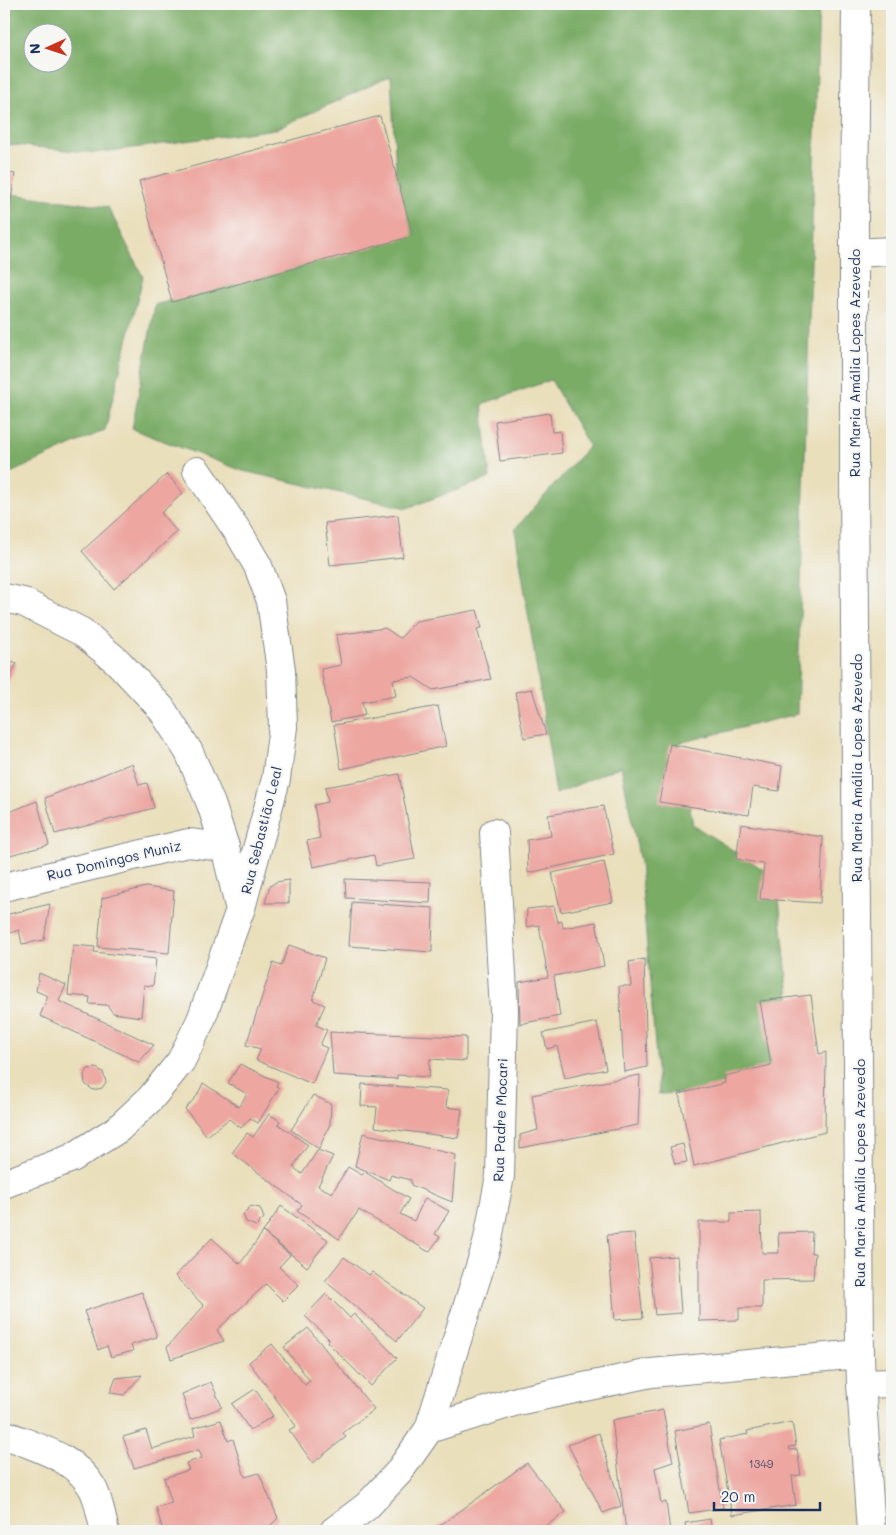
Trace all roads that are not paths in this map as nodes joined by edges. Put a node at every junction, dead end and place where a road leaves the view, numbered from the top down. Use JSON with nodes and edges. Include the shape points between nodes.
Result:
{"nodes":[{"id":1,"x":856,"y":4,"type":"edge"},
{"id":2,"x":887,"y":251,"type":"edge"},
{"id":3,"x":854,"y":253,"type":"junction"},
{"id":4,"x":197,"y":471,"type":"dead end"},
{"id":5,"x":4,"y":598,"type":"edge"},
{"id":6,"x":494,"y":833,"type":"dead end"},
{"id":7,"x":225,"y":848,"type":"junction"},
{"id":8,"x":4,"y":887,"type":"edge"},
{"id":9,"x":240,"y":910,"type":"junction"},
{"id":10,"x":4,"y":1184,"type":"edge"},
{"id":11,"x":860,"y":1354,"type":"junction"},
{"id":12,"x":892,"y":1383,"type":"edge"},
{"id":13,"x":861,"y":1384,"type":"junction"},
{"id":14,"x":429,"y":1428,"type":"junction"},
{"id":15,"x":4,"y":1434,"type":"edge"},
{"id":16,"x":105,"y":1531,"type":"edge"},
{"id":17,"x":334,"y":1531,"type":"edge"},
{"id":18,"x":870,"y":1531,"type":"edge"}],
"edges":[{"from":1,"to":3,"type":"street","name":"Rua Maria Amália Lopes Azevedo"},
{"from":2,"to":3,"type":"street"},
{"from":3,"to":11,"type":"street","name":"Rua Maria Amália Lopes Azevedo"},
{"from":4,"to":9,"type":"street","name":"Rua Sebastião Leal","via":[[258,566],[271,601],[281,670],[282,727],[276,779]]},
{"from":5,"to":7,"type":"street","via":[[22,602],[82,632],[117,660],[161,708],[189,752]]},
{"from":6,"to":14,"type":"street","name":"Rua Padre Mocari","via":[[504,1010],[500,1176],[487,1244]]},
{"from":7,"to":8,"type":"street","name":"Rua Domingos Muniz","via":[[188,843]]},
{"from":7,"to":9,"type":"street"},
{"from":9,"to":10,"type":"street","name":"Rua Sebastião Leal","via":[[201,1020],[181,1061],[152,1098],[118,1129],[72,1158]]},
{"from":11,"to":13,"type":"street","name":"Rua Maria Amália Lopes Azevedo"},
{"from":11,"to":14,"type":"street","via":[[652,1373],[516,1401]]},
{"from":12,"to":13,"type":"street"},
{"from":13,"to":18,"type":"street","name":"Rua Maria Amália Lopes Azevedo"},
{"from":14,"to":17,"type":"street","name":"Rua Padre Mocari","via":[[398,1473],[367,1506]]},
{"from":15,"to":16,"type":"street","via":[[62,1458],[82,1473],[93,1488]]}]}
